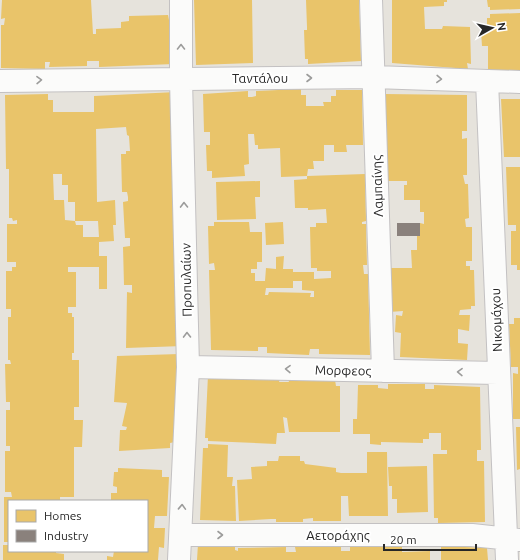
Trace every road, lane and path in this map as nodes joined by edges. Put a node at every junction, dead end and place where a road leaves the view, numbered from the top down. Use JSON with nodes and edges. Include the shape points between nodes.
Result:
{"nodes":[{"id":1,"x":181,"y":0,"type":"edge"},
{"id":2,"x":371,"y":0,"type":"edge"},
{"id":3,"x":374,"y":77,"type":"junction"},
{"id":4,"x":181,"y":79,"type":"junction"},
{"id":5,"x":0,"y":81,"type":"edge"},
{"id":6,"x":487,"y":81,"type":"junction"},
{"id":7,"x":520,"y":82,"type":"edge"},
{"id":8,"x":188,"y":367,"type":"junction"},
{"id":9,"x":383,"y":371,"type":"junction"},
{"id":10,"x":498,"y":373,"type":"junction"},
{"id":11,"x":181,"y":534,"type":"junction"},
{"id":12,"x":511,"y":546,"type":"edge"},
{"id":13,"x":179,"y":560,"type":"edge"}],
"edges":[{"from":4,"to":1,"type":"street","name":"Προπυλαίων","one_way":true},
{"from":2,"to":3,"type":"street","name":"Λαμπαίνης"},
{"from":4,"to":3,"type":"street","name":"Ταντάλου","one_way":true},
{"from":3,"to":6,"type":"street","name":"Ταντάλου","one_way":true},
{"from":3,"to":9,"type":"street","name":"Λαμπαίνης"},
{"from":5,"to":4,"type":"street","name":"Ταντάλου","one_way":true},
{"from":8,"to":4,"type":"street","name":"Προπυλαίων","one_way":true},
{"from":6,"to":7,"type":"street","name":"Ταντάλου"},
{"from":6,"to":10,"type":"street","name":"Νικομάχου"},
{"from":9,"to":8,"type":"street","name":"Μορφεος","one_way":true},
{"from":11,"to":8,"type":"street","name":"Προπυλαίων","one_way":true},
{"from":10,"to":9,"type":"street","name":"Μορφεος","one_way":true},
{"from":10,"to":12,"type":"street","name":"Νικομάχου"},
{"from":11,"to":12,"type":"street","name":"Αετοράχης","one_way":true,"via":[[472,535]]},
{"from":11,"to":13,"type":"street","name":"Προπυλαίων"}]}
